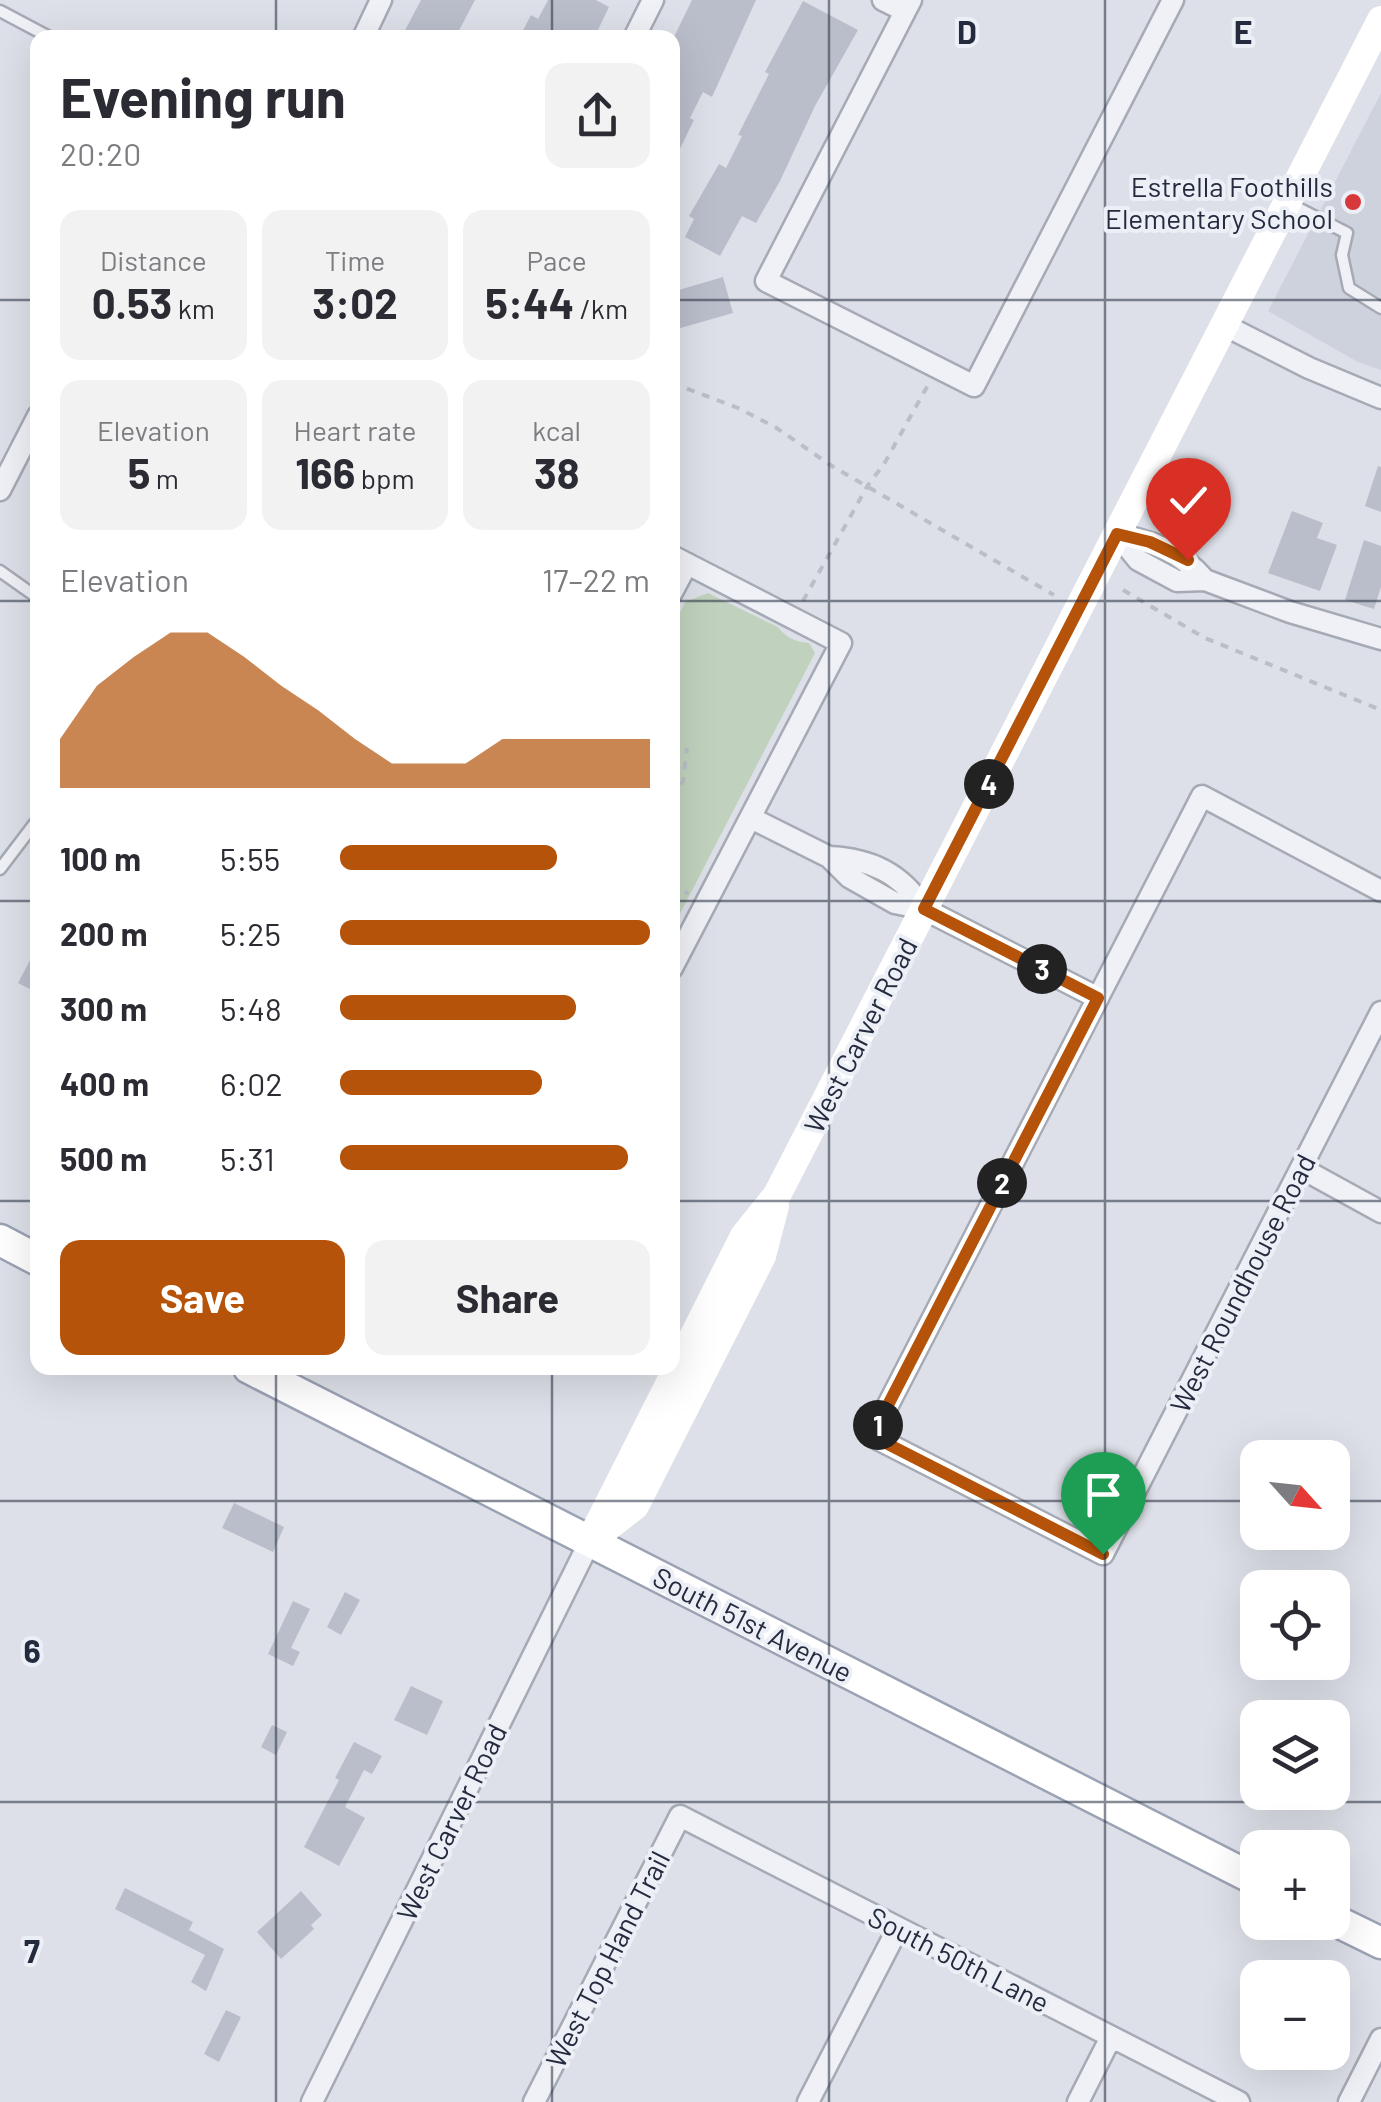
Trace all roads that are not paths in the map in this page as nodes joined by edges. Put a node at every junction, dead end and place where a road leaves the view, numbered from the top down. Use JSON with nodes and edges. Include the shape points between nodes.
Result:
{"nodes":[{"id":1,"x":382,"y":0,"type":"edge"},
{"id":2,"x":653,"y":0,"type":"edge"},
{"id":3,"x":884,"y":0,"type":"edge"},
{"id":4,"x":1173,"y":0,"type":"edge"},
{"id":5,"x":908,"y":6,"type":"edge"},
{"id":6,"x":0,"y":11,"type":"edge"},
{"id":7,"x":1381,"y":20,"type":"edge"},
{"id":8,"x":36,"y":30,"type":"edge"},
{"id":9,"x":366,"y":30,"type":"edge"},
{"id":10,"x":638,"y":30,"type":"edge"},
{"id":11,"x":1288,"y":202,"type":"junction"},
{"id":12,"x":1381,"y":308,"type":"edge"},
{"id":13,"x":1224,"y":324,"type":"junction"},
{"id":14,"x":1381,"y":398,"type":"edge"},
{"id":15,"x":30,"y":432,"type":"edge"},
{"id":16,"x":0,"y":490,"type":"edge"},
{"id":17,"x":1117,"y":534,"type":"junction"},
{"id":18,"x":680,"y":560,"type":"edge"},
{"id":19,"x":0,"y":571,"type":"edge"},
{"id":20,"x":30,"y":592,"type":"edge"},
{"id":21,"x":1381,"y":640,"type":"edge"},
{"id":22,"x":750,"y":818,"type":"junction"},
{"id":23,"x":30,"y":830,"type":"edge"},
{"id":24,"x":0,"y":869,"type":"edge"},
{"id":25,"x":1381,"y":891,"type":"edge"},
{"id":26,"x":924,"y":909,"type":"junction"},
{"id":27,"x":680,"y":953,"type":"edge"},
{"id":28,"x":1098,"y":998,"type":"junction"},
{"id":29,"x":1381,"y":1012,"type":"edge"},
{"id":30,"x":1301,"y":1168,"type":"junction"},
{"id":31,"x":1381,"y":1212,"type":"edge"},
{"id":32,"x":0,"y":1240,"type":"edge"},
{"id":33,"x":30,"y":1256,"type":"edge"},
{"id":34,"x":680,"y":1363,"type":"edge"},
{"id":35,"x":263,"y":1375,"type":"edge"},
{"id":36,"x":674,"y":1375,"type":"edge"},
{"id":37,"x":590,"y":1541,"type":"junction"},
{"id":38,"x":680,"y":1816,"type":"joint"},
{"id":39,"x":1240,"y":1871,"type":"edge"},
{"id":40,"x":898,"y":1928,"type":"junction"},
{"id":41,"x":1350,"y":1928,"type":"edge"},
{"id":42,"x":1381,"y":1944,"type":"edge"},
{"id":43,"x":1112,"y":2037,"type":"junction"},
{"id":44,"x":1381,"y":2039,"type":"edge"},
{"id":45,"x":312,"y":2102,"type":"edge"},
{"id":46,"x":534,"y":2102,"type":"edge"},
{"id":47,"x":808,"y":2102,"type":"edge"},
{"id":48,"x":1078,"y":2102,"type":"edge"},
{"id":49,"x":1239,"y":2102,"type":"edge"},
{"id":50,"x":1349,"y":2102,"type":"edge"}],
"edges":[{"from":1,"to":9,"type":"street"},
{"from":2,"to":10,"type":"street"},
{"from":3,"to":5,"type":"street"},
{"from":4,"to":5,"type":"street","via":[[974,386],[766,281]]},
{"from":6,"to":8,"type":"lane"},
{"from":7,"to":11,"type":"street","name":"West Carver Road"},
{"from":11,"to":12,"type":"lane","via":[[1347,234],[1342,255],[1349,288]]},
{"from":11,"to":13,"type":"street","name":"West Carver Road"},
{"from":13,"to":14,"type":"street"},
{"from":13,"to":17,"type":"street","name":"West Carver Road"},
{"from":15,"to":16,"type":"street"},
{"from":17,"to":21,"type":"street","via":[[1188,560],[1205,580]]},
{"from":17,"to":26,"type":"street","name":"West Carver Road"},
{"from":18,"to":22,"type":"street","via":[[842,643]]},
{"from":19,"to":20,"type":"lane"},
{"from":22,"to":26,"type":"street","via":[[828,857],[849,877],[896,902]]},
{"from":22,"to":27,"type":"street"},
{"from":23,"to":24,"type":"lane"},
{"from":25,"to":28,"type":"street","via":[[1202,796]]},
{"from":26,"to":28,"type":"street"},
{"from":26,"to":34,"type":"street","name":"West Carver Road","via":[[778,1195],[744,1236]]},
{"from":28,"to":30,"type":"street","name":"West Roundhouse Road","via":[[872,1436],[1103,1554]]},
{"from":29,"to":30,"type":"street","name":"West Roundhouse Road"},
{"from":30,"to":31,"type":"street"},
{"from":32,"to":33,"type":"main road"},
{"from":35,"to":37,"type":"main road","name":"South 51st Avenue"},
{"from":36,"to":37,"type":"street","name":"West Carver Road"},
{"from":37,"to":39,"type":"main road","name":"South 51st Avenue"},
{"from":37,"to":45,"type":"street","name":"West Carver Road"},
{"from":38,"to":40,"type":"street","name":"South 50th Lane"},
{"from":38,"to":46,"type":"street","name":"West Top Hand Trail"},
{"from":40,"to":43,"type":"street","name":"South 50th Lane"},
{"from":40,"to":47,"type":"street"},
{"from":41,"to":42,"type":"main road"},
{"from":43,"to":48,"type":"street"},
{"from":43,"to":49,"type":"street","name":"South 50th Lane"},
{"from":44,"to":50,"type":"street"}]}
